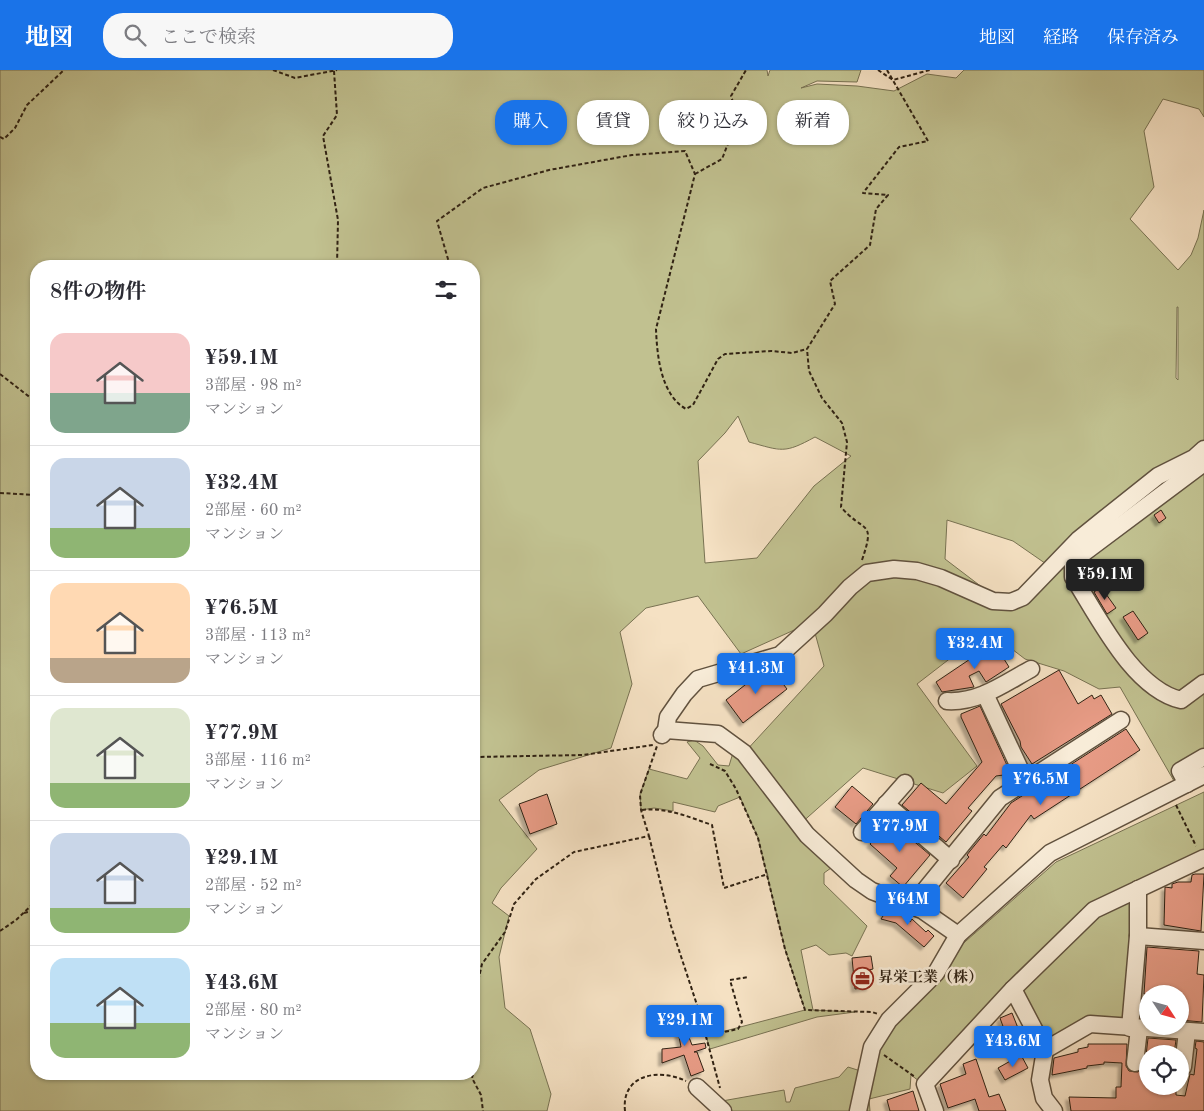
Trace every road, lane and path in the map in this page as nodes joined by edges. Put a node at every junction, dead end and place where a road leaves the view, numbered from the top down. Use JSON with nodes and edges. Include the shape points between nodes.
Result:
{"nodes":[{"id":1,"x":64,"y":70,"type":"edge"},
{"id":2,"x":272,"y":70,"type":"edge"},
{"id":3,"x":336,"y":70,"type":"edge"},
{"id":4,"x":746,"y":70,"type":"edge"},
{"id":5,"x":878,"y":70,"type":"edge"},
{"id":6,"x":888,"y":70,"type":"edge"},
{"id":7,"x":930,"y":70,"type":"edge"},
{"id":8,"x":893,"y":80,"type":"junction"},
{"id":9,"x":0,"y":137,"type":"edge"},
{"id":10,"x":695,"y":174,"type":"junction"},
{"id":11,"x":337,"y":260,"type":"edge"},
{"id":12,"x":448,"y":260,"type":"edge"},
{"id":13,"x":807,"y":349,"type":"junction"},
{"id":14,"x":0,"y":374,"type":"edge"},
{"id":15,"x":30,"y":397,"type":"edge"},
{"id":16,"x":1204,"y":449,"type":"edge"},
{"id":17,"x":1204,"y":464,"type":"edge"},
{"id":18,"x":0,"y":493,"type":"edge"},
{"id":19,"x":30,"y":495,"type":"edge"},
{"id":20,"x":862,"y":562,"type":"dead end"},
{"id":21,"x":1031,"y":669,"type":"dead end"},
{"id":22,"x":1204,"y":683,"type":"edge"},
{"id":23,"x":985,"y":694,"type":"junction"},
{"id":24,"x":947,"y":701,"type":"dead end"},
{"id":25,"x":1121,"y":720,"type":"dead end"},
{"id":26,"x":664,"y":733,"type":"junction"},
{"id":27,"x":480,"y":757,"type":"edge"},
{"id":28,"x":1204,"y":758,"type":"edge"},
{"id":29,"x":710,"y":764,"type":"dead end"},
{"id":30,"x":1204,"y":775,"type":"edge"},
{"id":31,"x":1026,"y":782,"type":"junction"},
{"id":32,"x":904,"y":783,"type":"dead end"},
{"id":33,"x":1187,"y":784,"type":"junction"},
{"id":34,"x":1170,"y":793,"type":"junction"},
{"id":35,"x":886,"y":804,"type":"junction"},
{"id":36,"x":641,"y":810,"type":"junction"},
{"id":37,"x":862,"y":832,"type":"dead end"},
{"id":38,"x":649,"y":836,"type":"junction"},
{"id":39,"x":1203,"y":858,"type":"edge"},
{"id":40,"x":951,"y":860,"type":"junction"},
{"id":41,"x":768,"y":874,"type":"junction"},
{"id":42,"x":1138,"y":889,"type":"junction"},
{"id":43,"x":912,"y":906,"type":"junction"},
{"id":44,"x":30,"y":907,"type":"edge"},
{"id":45,"x":30,"y":912,"type":"edge"},
{"id":46,"x":24,"y":913,"type":"junction"},
{"id":47,"x":0,"y":930,"type":"edge"},
{"id":48,"x":958,"y":935,"type":"junction"},
{"id":49,"x":1138,"y":936,"type":"junction"},
{"id":50,"x":1204,"y":941,"type":"edge"},
{"id":51,"x":480,"y":972,"type":"edge"},
{"id":52,"x":749,"y":977,"type":"dead end"},
{"id":53,"x":1013,"y":989,"type":"junction"},
{"id":54,"x":889,"y":1020,"type":"junction"},
{"id":55,"x":1134,"y":1028,"type":"junction"},
{"id":56,"x":1139,"y":1028,"type":"edge"},
{"id":57,"x":1189,"y":1031,"type":"edge"},
{"id":58,"x":1204,"y":1032,"type":"edge"},
{"id":59,"x":706,"y":1036,"type":"junction"},
{"id":60,"x":1044,"y":1050,"type":"junction"},
{"id":61,"x":884,"y":1054,"type":"dead end"},
{"id":62,"x":1135,"y":1064,"type":"dead end"},
{"id":63,"x":473,"y":1080,"type":"edge"},
{"id":64,"x":919,"y":1081,"type":"dead end"},
{"id":65,"x":696,"y":1087,"type":"joint"},
{"id":66,"x":721,"y":1092,"type":"dead end"},
{"id":67,"x":483,"y":1111,"type":"edge"},
{"id":68,"x":625,"y":1111,"type":"edge"},
{"id":69,"x":723,"y":1111,"type":"edge"},
{"id":70,"x":858,"y":1111,"type":"edge"},
{"id":71,"x":935,"y":1111,"type":"edge"},
{"id":72,"x":1054,"y":1111,"type":"edge"}],
"edges":[{"from":1,"to":9,"type":"path","via":[[27,105],[15,128],[4,139]]},
{"from":2,"to":3,"type":"path","via":[[295,78]]},
{"from":3,"to":11,"type":"path","via":[[337,116],[323,136],[338,220]]},
{"from":4,"to":10,"type":"path","via":[[731,96],[738,118],[722,159]]},
{"from":5,"to":8,"type":"path"},
{"from":6,"to":8,"type":"path"},
{"from":7,"to":8,"type":"path"},
{"from":8,"to":13,"type":"path","via":[[928,142],[900,147],[863,192],[888,195],[876,209],[870,245],[830,281],[835,304]]},
{"from":10,"to":12,"type":"path","via":[[685,151],[641,154],[549,170],[483,188],[437,221]]},
{"from":10,"to":13,"type":"path","via":[[656,322],[657,355],[677,404],[686,409],[693,405],[718,359],[725,354],[792,353]]},
{"from":13,"to":20,"type":"path","via":[[809,371],[822,398],[842,422],[847,442],[841,507],[867,529],[870,537]]},
{"from":14,"to":15,"type":"path"},
{"from":16,"to":26,"type":"street","via":[[1194,458],[1158,476],[1078,540],[1023,597],[1011,602],[993,601],[917,571],[894,569],[867,573],[780,655],[698,679],[668,717]]},
{"from":17,"to":22,"type":"street","via":[[1077,558],[1073,566],[1073,577],[1131,668],[1171,698],[1181,700]]},
{"from":18,"to":19,"type":"path"},
{"from":21,"to":23,"type":"street"},
{"from":23,"to":24,"type":"street"},
{"from":23,"to":31,"type":"street"},
{"from":25,"to":31,"type":"street"},
{"from":26,"to":27,"type":"path","via":[[657,744],[583,755]]},
{"from":26,"to":36,"type":"path","via":[[640,794]]},
{"from":26,"to":43,"type":"street","via":[[718,734],[744,753],[807,835],[850,874],[872,891]]},
{"from":28,"to":33,"type":"street","via":[[1180,771]]},
{"from":29,"to":41,"type":"path","via":[[725,771],[736,789],[758,838]]},
{"from":30,"to":33,"type":"street"},
{"from":31,"to":40,"type":"street","via":[[1000,798]]},
{"from":32,"to":35,"type":"street"},
{"from":33,"to":34,"type":"street"},
{"from":34,"to":39,"type":"path"},
{"from":34,"to":48,"type":"street","via":[[1050,853]]},
{"from":35,"to":37,"type":"street"},
{"from":35,"to":40,"type":"street"},
{"from":36,"to":38,"type":"path"},
{"from":36,"to":41,"type":"path","via":[[673,811],[712,824],[724,888]]},
{"from":38,"to":51,"type":"path","via":[[574,852],[536,879],[514,904],[505,932],[482,964]]},
{"from":38,"to":59,"type":"path","via":[[671,926]]},
{"from":39,"to":42,"type":"street"},
{"from":40,"to":43,"type":"street"},
{"from":41,"to":54,"type":"path","via":[[785,949],[805,1010],[872,1012]]},
{"from":42,"to":49,"type":"street"},
{"from":42,"to":53,"type":"street","via":[[1094,910]]},
{"from":43,"to":48,"type":"street"},
{"from":44,"to":46,"type":"path"},
{"from":45,"to":46,"type":"path"},
{"from":46,"to":47,"type":"path"},
{"from":48,"to":54,"type":"street","via":[[936,973]]},
{"from":49,"to":50,"type":"street"},
{"from":49,"to":55,"type":"street"},
{"from":52,"to":59,"type":"path","via":[[730,980],[742,1022],[738,1029]]},
{"from":53,"to":60,"type":"street"},
{"from":53,"to":71,"type":"street","via":[[925,1084]]},
{"from":54,"to":70,"type":"street","via":[[872,1047]]},
{"from":55,"to":56,"type":"street"},
{"from":55,"to":60,"type":"street","via":[[1090,1024]]},
{"from":55,"to":62,"type":"street"},
{"from":57,"to":58,"type":"street"},
{"from":59,"to":66,"type":"path"},
{"from":60,"to":72,"type":"street","via":[[1040,1080],[1044,1098]]},
{"from":61,"to":64,"type":"path"},
{"from":63,"to":67,"type":"path","via":[[481,1095]]},
{"from":65,"to":68,"type":"path","via":[[675,1076],[650,1076],[638,1080],[626,1094]]},
{"from":65,"to":69,"type":"street"}]}
